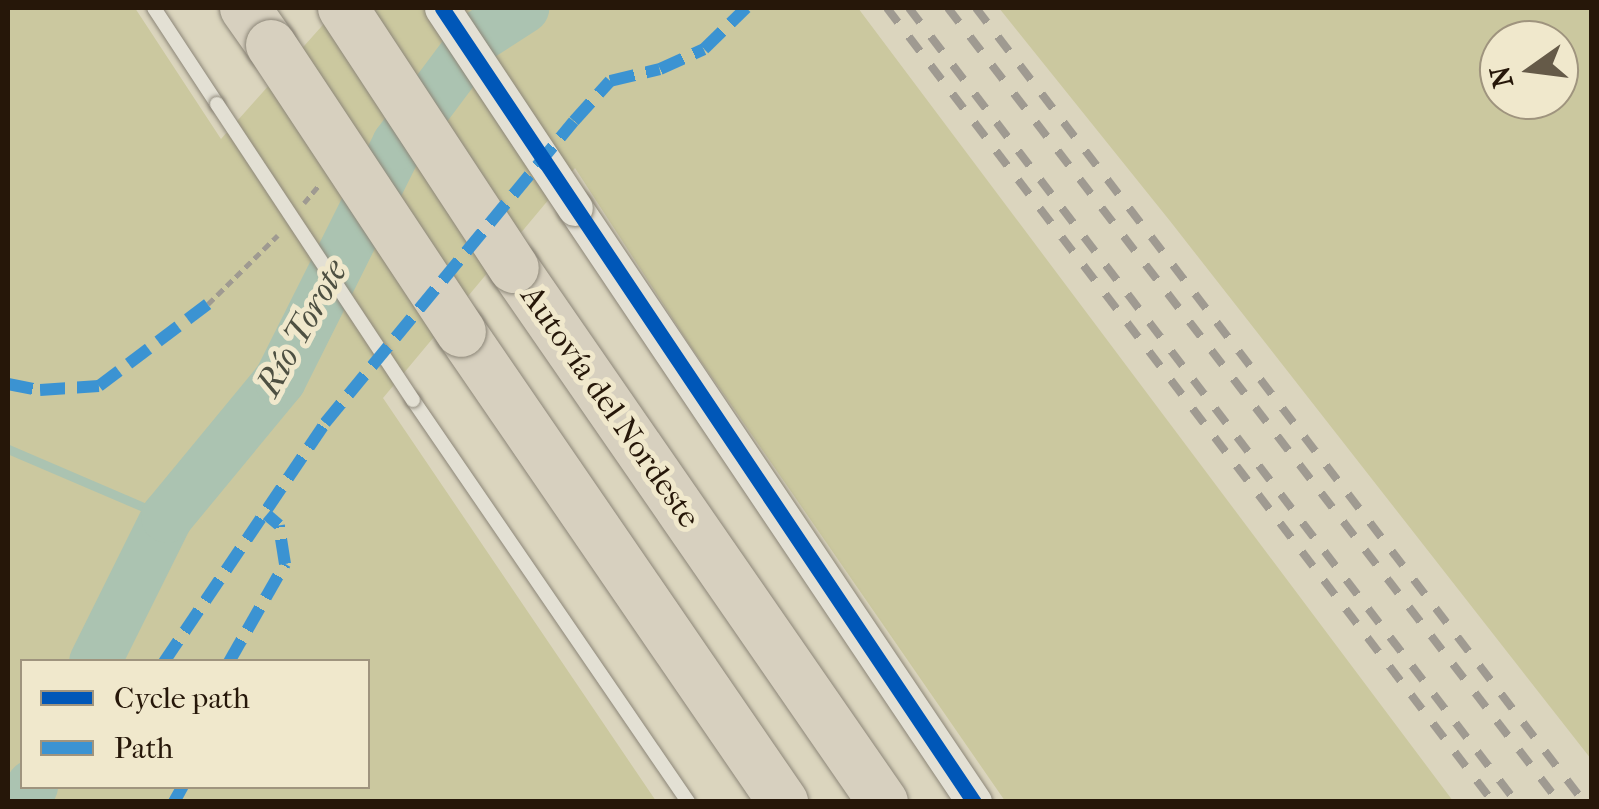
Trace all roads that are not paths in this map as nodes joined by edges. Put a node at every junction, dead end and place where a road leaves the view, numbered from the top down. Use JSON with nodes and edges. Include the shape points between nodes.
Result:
{"nodes":[{"id":1,"x":154,"y":8,"type":"edge"},
{"id":2,"x":343,"y":8,"type":"edge"},
{"id":3,"x":442,"y":8,"type":"edge"},
{"id":4,"x":258,"y":26,"type":"edge"},
{"id":5,"x":688,"y":802,"type":"edge"},
{"id":6,"x":783,"y":802,"type":"edge"},
{"id":7,"x":883,"y":802,"type":"edge"},
{"id":8,"x":974,"y":802,"type":"edge"}],
"edges":[{"from":1,"to":5,"type":"lane","bridge":true},
{"from":2,"to":7,"type":"highway","name":"Autovía del Nordeste","bridge":true},
{"from":3,"to":8,"type":"street","bridge":true},
{"from":4,"to":6,"type":"highway","bridge":true}]}
